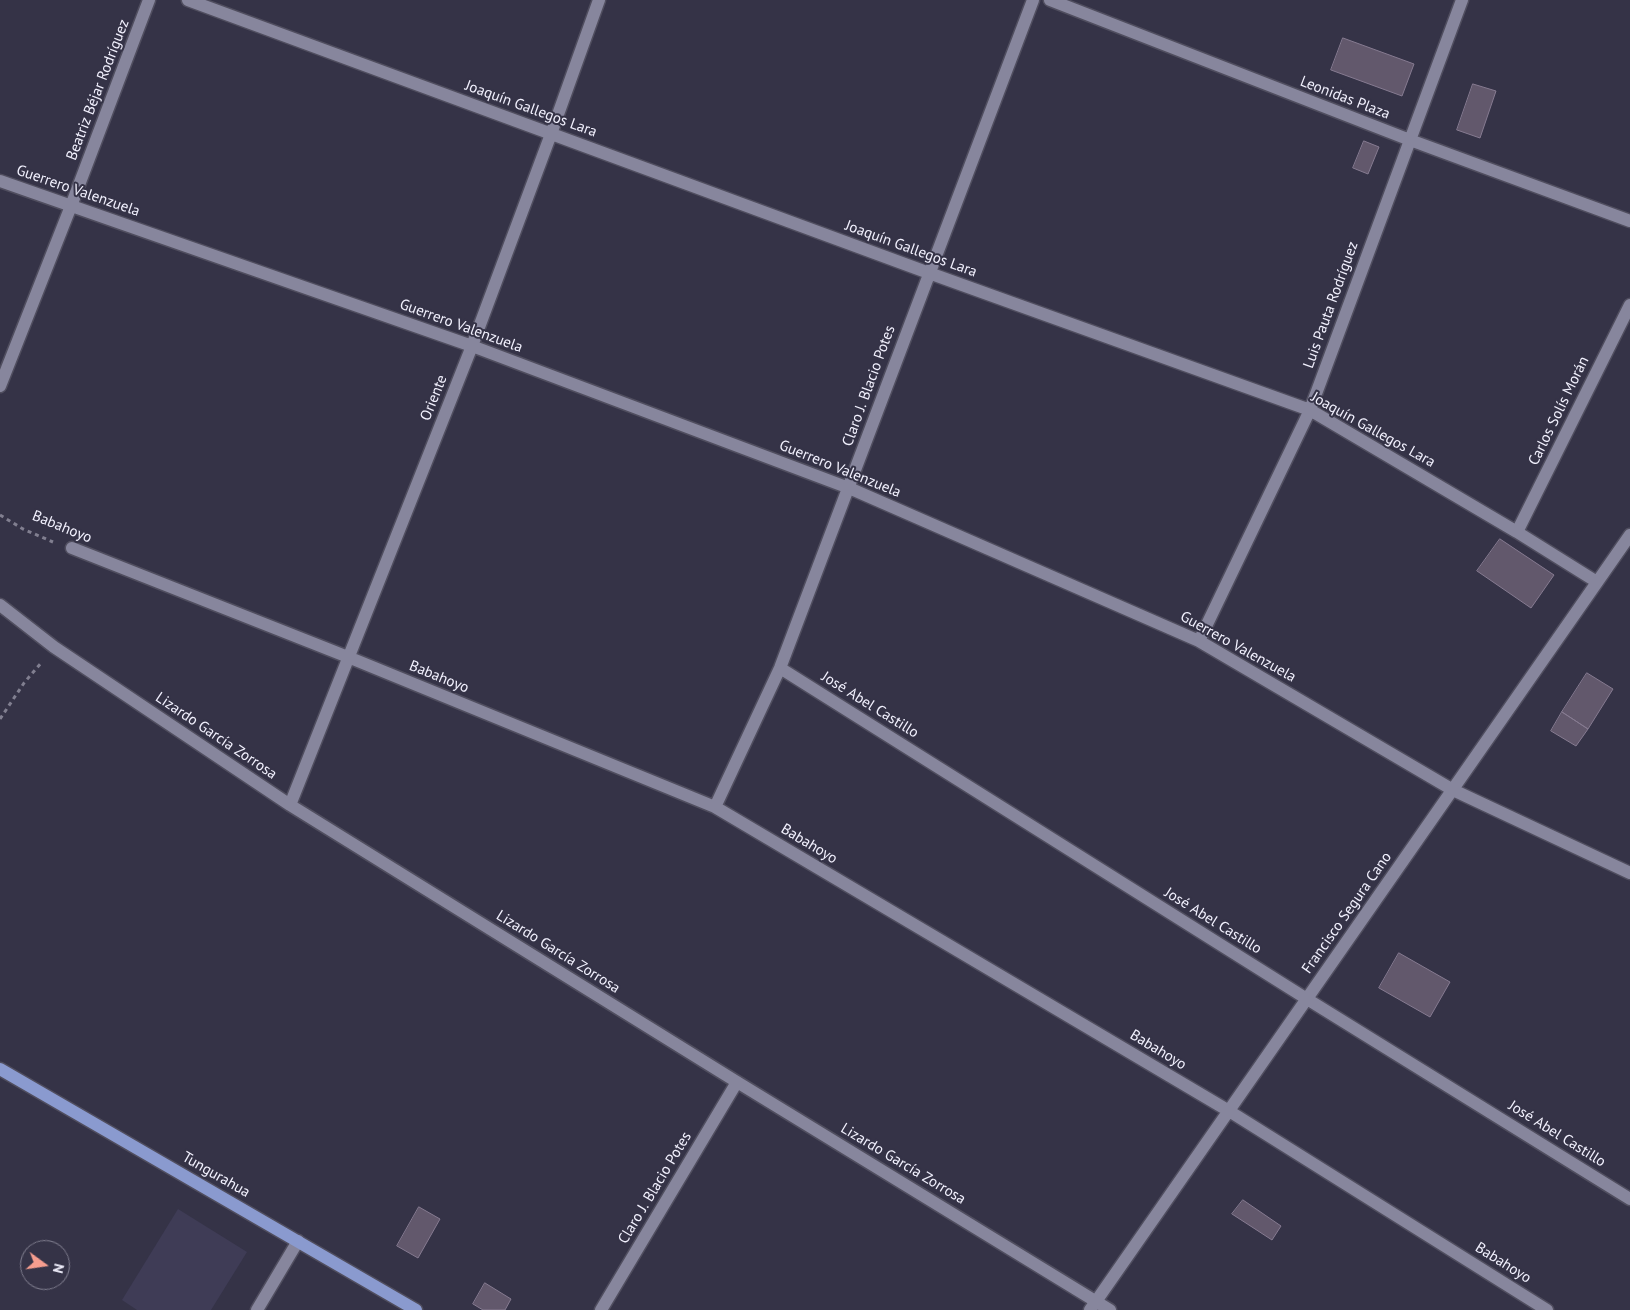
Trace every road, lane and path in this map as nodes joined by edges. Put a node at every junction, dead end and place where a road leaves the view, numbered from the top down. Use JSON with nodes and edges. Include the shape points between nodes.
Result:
{"nodes":[{"id":1,"x":149,"y":0,"type":"edge"},
{"id":2,"x":188,"y":0,"type":"edge"},
{"id":3,"x":599,"y":0,"type":"edge"},
{"id":4,"x":1033,"y":0,"type":"edge"},
{"id":5,"x":1050,"y":0,"type":"edge"},
{"id":6,"x":1462,"y":0,"type":"edge"},
{"id":7,"x":551,"y":134,"type":"junction"},
{"id":8,"x":1410,"y":140,"type":"junction"},
{"id":9,"x":0,"y":181,"type":"edge"},
{"id":10,"x":71,"y":206,"type":"junction"},
{"id":11,"x":1630,"y":221,"type":"edge"},
{"id":12,"x":929,"y":273,"type":"junction"},
{"id":13,"x":1630,"y":305,"type":"edge"},
{"id":14,"x":472,"y":346,"type":"junction"},
{"id":15,"x":0,"y":386,"type":"edge"},
{"id":16,"x":1310,"y":410,"type":"junction"},
{"id":17,"x":849,"y":488,"type":"junction"},
{"id":18,"x":0,"y":515,"type":"edge"},
{"id":19,"x":1517,"y":532,"type":"junction"},
{"id":20,"x":1630,"y":535,"type":"edge"},
{"id":21,"x":72,"y":548,"type":"joint"},
{"id":22,"x":1597,"y":582,"type":"junction"},
{"id":23,"x":0,"y":605,"type":"edge"},
{"id":24,"x":1199,"y":640,"type":"junction"},
{"id":25,"x":54,"y":647,"type":"junction"},
{"id":26,"x":348,"y":657,"type":"junction"},
{"id":27,"x":780,"y":668,"type":"junction"},
{"id":28,"x":0,"y":719,"type":"edge"},
{"id":29,"x":1453,"y":790,"type":"junction"},
{"id":30,"x":290,"y":805,"type":"junction"},
{"id":31,"x":715,"y":807,"type":"junction"},
{"id":32,"x":1630,"y":873,"type":"edge"},
{"id":33,"x":1307,"y":999,"type":"junction"},
{"id":34,"x":0,"y":1069,"type":"edge"},
{"id":35,"x":737,"y":1082,"type":"junction"},
{"id":36,"x":1229,"y":1111,"type":"junction"},
{"id":37,"x":1630,"y":1199,"type":"edge"},
{"id":38,"x":298,"y":1241,"type":"junction"},
{"id":39,"x":1093,"y":1306,"type":"edge"},
{"id":40,"x":257,"y":1310,"type":"edge"},
{"id":41,"x":416,"y":1310,"type":"edge"},
{"id":42,"x":601,"y":1310,"type":"edge"},
{"id":43,"x":1110,"y":1310,"type":"edge"},
{"id":44,"x":1547,"y":1310,"type":"edge"}],
"edges":[{"from":1,"to":10,"type":"street","name":"Beatriz Béjar Rodríguez"},
{"from":2,"to":7,"type":"street","name":"Joaquín Gallegos Lara"},
{"from":3,"to":7,"type":"street","name":"Oriente"},
{"from":4,"to":12,"type":"street","name":"Claro J. Blacio Potes"},
{"from":5,"to":8,"type":"street","name":"Leonidas Plaza"},
{"from":6,"to":8,"type":"street","name":"Luis Pauta Rodríguez"},
{"from":7,"to":12,"type":"street","name":"Joaquín Gallegos Lara"},
{"from":7,"to":14,"type":"street","name":"Oriente"},
{"from":8,"to":11,"type":"street","name":"Leonidas Plaza"},
{"from":8,"to":16,"type":"street","name":"Luis Pauta Rodríguez"},
{"from":9,"to":10,"type":"street","name":"Guerrero Valenzuela"},
{"from":10,"to":14,"type":"street","name":"Guerrero Valenzuela"},
{"from":10,"to":15,"type":"street","name":"Beatriz Béjar Rodríguez"},
{"from":12,"to":16,"type":"street","name":"Joaquín Gallegos Lara"},
{"from":12,"to":17,"type":"street","name":"Claro J. Blacio Potes"},
{"from":13,"to":19,"type":"street","name":"Carlos Solís Morán"},
{"from":14,"to":17,"type":"street","name":"Guerrero Valenzuela"},
{"from":14,"to":26,"type":"street","name":"Oriente"},
{"from":16,"to":19,"type":"street","name":"Joaquín Gallegos Lara"},
{"from":16,"to":24,"type":"street","name":"Luis Pauta Rodríguez"},
{"from":17,"to":24,"type":"street","name":"Guerrero Valenzuela"},
{"from":17,"to":27,"type":"street","name":"Claro J. Blacio Potes"},
{"from":18,"to":21,"type":"path","name":"Babahoyo","via":[[22,529]]},
{"from":19,"to":22,"type":"street","name":"Joaquín Gallegos Lara"},
{"from":20,"to":22,"type":"street","name":"Francisco Segura Cano"},
{"from":21,"to":26,"type":"street","name":"Babahoyo"},
{"from":22,"to":29,"type":"street","name":"Francisco Segura Cano"},
{"from":23,"to":25,"type":"street","name":"Lizardo García Zorrosa"},
{"from":24,"to":29,"type":"street","name":"Guerrero Valenzuela"},
{"from":25,"to":28,"type":"path"},
{"from":25,"to":30,"type":"street","name":"Lizardo García Zorrosa"},
{"from":26,"to":30,"type":"street","name":"Oriente"},
{"from":26,"to":31,"type":"street","name":"Babahoyo"},
{"from":27,"to":31,"type":"street","name":"Claro J. Blacio Potes"},
{"from":27,"to":33,"type":"street","name":"José Abel Castillo"},
{"from":29,"to":32,"type":"street","name":"Guerrero Valenzuela"},
{"from":29,"to":33,"type":"street","name":"Francisco Segura Cano"},
{"from":30,"to":35,"type":"street","name":"Lizardo García Zorrosa"},
{"from":31,"to":36,"type":"street","name":"Babahoyo"},
{"from":33,"to":36,"type":"street","name":"Francisco Segura Cano"},
{"from":33,"to":37,"type":"street","name":"José Abel Castillo"},
{"from":34,"to":38,"type":"main road","name":"Tungurahua"},
{"from":35,"to":39,"type":"street","name":"Lizardo García Zorrosa"},
{"from":35,"to":42,"type":"street","name":"Claro J. Blacio Potes"},
{"from":36,"to":39,"type":"street","name":"Francisco Segura Cano"},
{"from":36,"to":44,"type":"street","name":"Babahoyo"},
{"from":38,"to":40,"type":"street"},
{"from":38,"to":41,"type":"main road","name":"Tungurahua"},
{"from":39,"to":43,"type":"street","name":"Lizardo García Zorrosa"}]}
